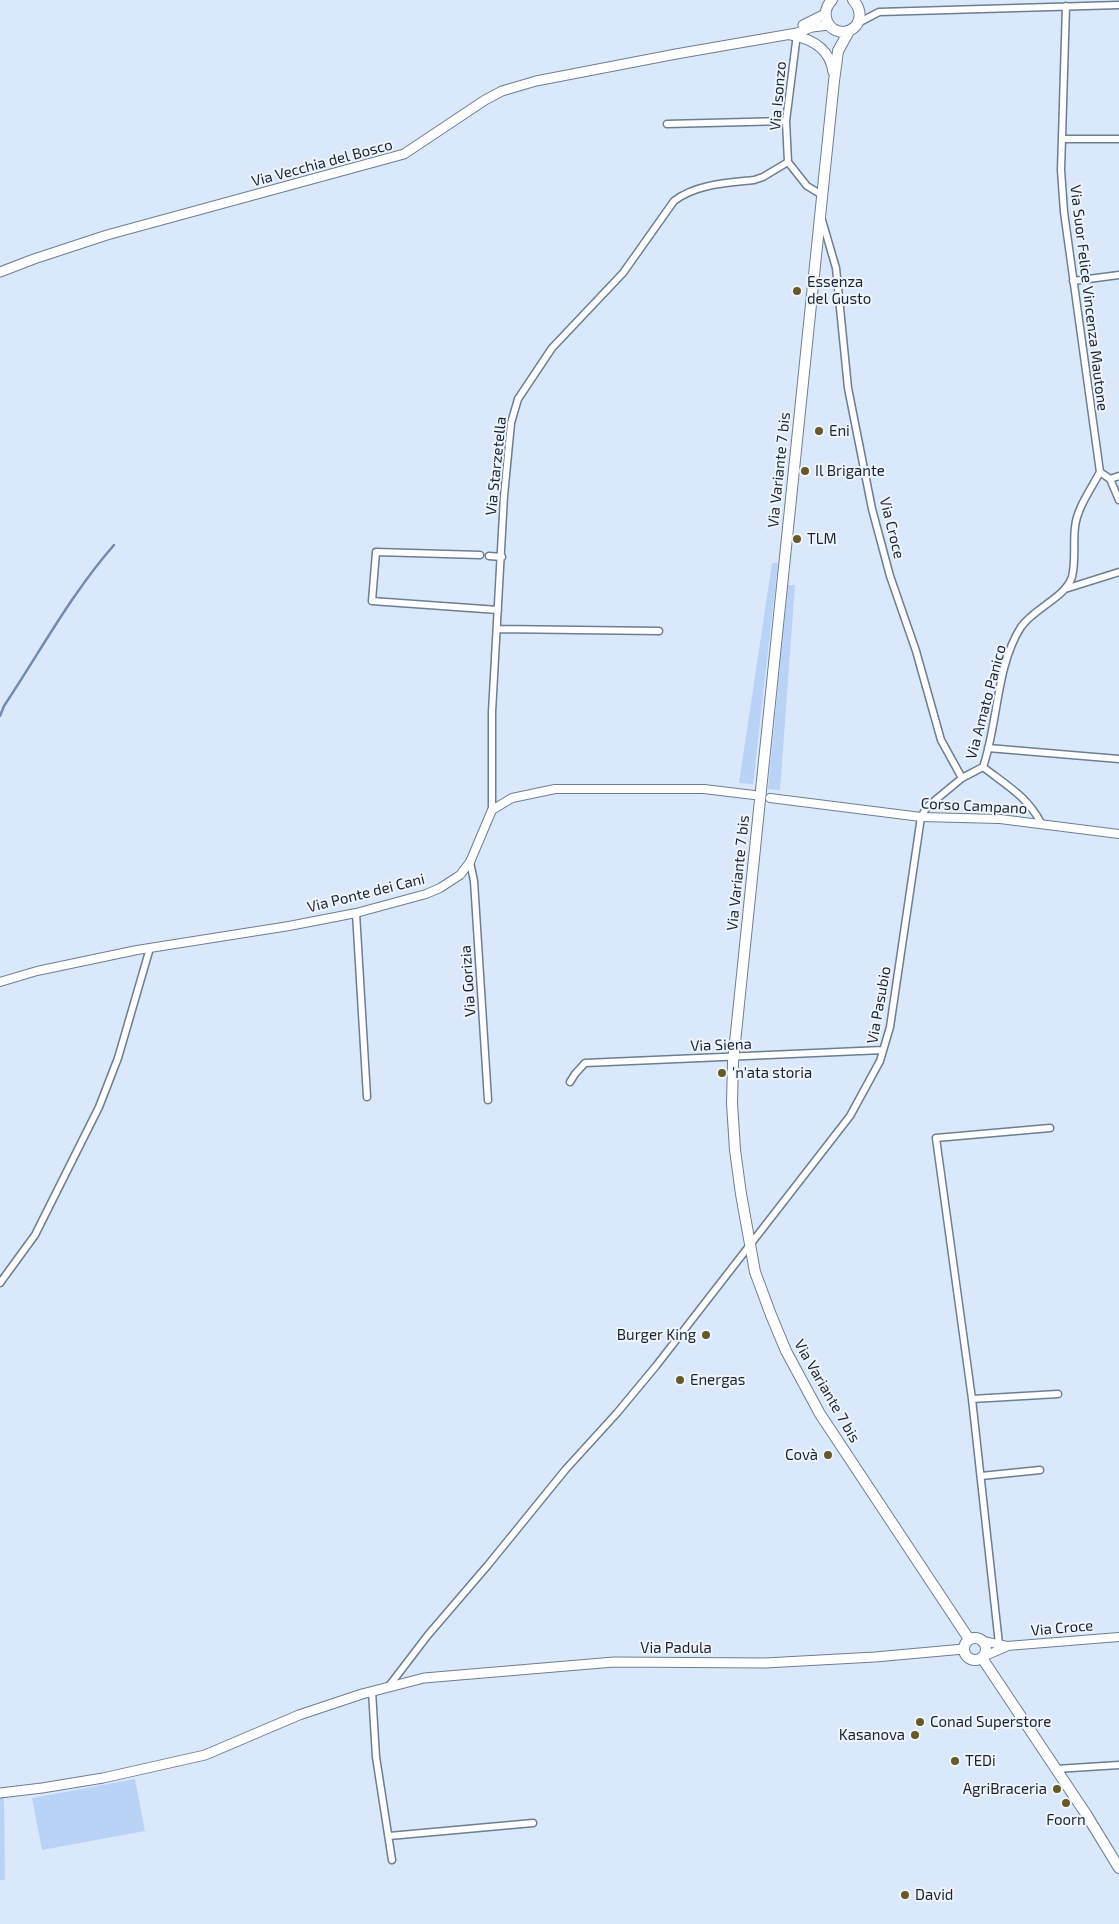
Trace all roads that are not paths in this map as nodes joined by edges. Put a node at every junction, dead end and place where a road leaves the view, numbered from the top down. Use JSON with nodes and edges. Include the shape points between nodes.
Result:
{"nodes":[{"id":1,"x":832,"y":0,"type":"edge"},
{"id":2,"x":856,"y":1,"type":"edge"},
{"id":3,"x":1113,"y":3,"type":"edge"},
{"id":4,"x":1119,"y":5,"type":"edge"},
{"id":5,"x":1066,"y":6,"type":"junction"},
{"id":6,"x":825,"y":14,"type":"junction"},
{"id":7,"x":858,"y":23,"type":"junction"},
{"id":8,"x":830,"y":27,"type":"junction"},
{"id":9,"x":849,"y":31,"type":"junction"},
{"id":10,"x":794,"y":34,"type":"junction"},
{"id":11,"x":838,"y":51,"type":"junction"},
{"id":12,"x":834,"y":81,"type":"junction"},
{"id":13,"x":786,"y":121,"type":"junction"},
{"id":14,"x":667,"y":124,"type":"dead end"},
{"id":15,"x":1062,"y":139,"type":"junction"},
{"id":16,"x":1119,"y":139,"type":"edge"},
{"id":17,"x":788,"y":162,"type":"junction"},
{"id":18,"x":822,"y":195,"type":"junction"},
{"id":19,"x":821,"y":216,"type":"junction"},
{"id":20,"x":0,"y":272,"type":"edge"},
{"id":21,"x":1119,"y":275,"type":"edge"},
{"id":22,"x":1073,"y":281,"type":"junction"},
{"id":23,"x":1100,"y":472,"type":"junction"},
{"id":24,"x":1119,"y":476,"type":"edge"},
{"id":25,"x":1110,"y":479,"type":"junction"},
{"id":26,"x":1119,"y":500,"type":"edge"},
{"id":27,"x":480,"y":556,"type":"dead end"},
{"id":28,"x":489,"y":556,"type":"dead end"},
{"id":29,"x":502,"y":557,"type":"junction"},
{"id":30,"x":1119,"y":572,"type":"edge"},
{"id":31,"x":1065,"y":589,"type":"junction"},
{"id":32,"x":498,"y":610,"type":"junction"},
{"id":33,"x":497,"y":629,"type":"junction"},
{"id":34,"x":659,"y":631,"type":"dead end"},
{"id":35,"x":988,"y":748,"type":"junction"},
{"id":36,"x":1119,"y":759,"type":"edge"},
{"id":37,"x":983,"y":767,"type":"junction"},
{"id":38,"x":962,"y":778,"type":"junction"},
{"id":39,"x":754,"y":795,"type":"dead end"},
{"id":40,"x":770,"y":798,"type":"dead end"},
{"id":41,"x":492,"y":810,"type":"junction"},
{"id":42,"x":921,"y":817,"type":"junction"},
{"id":43,"x":1041,"y":823,"type":"junction"},
{"id":44,"x":1119,"y":834,"type":"edge"},
{"id":45,"x":470,"y":862,"type":"junction"},
{"id":46,"x":356,"y":913,"type":"junction"},
{"id":47,"x":150,"y":948,"type":"junction"},
{"id":48,"x":0,"y":982,"type":"edge"},
{"id":49,"x":883,"y":1050,"type":"junction"},
{"id":50,"x":734,"y":1058,"type":"junction"},
{"id":51,"x":570,"y":1082,"type":"dead end"},
{"id":52,"x":367,"y":1097,"type":"dead end"},
{"id":53,"x":488,"y":1100,"type":"dead end"},
{"id":54,"x":1050,"y":1128,"type":"dead end"},
{"id":55,"x":750,"y":1247,"type":"junction"},
{"id":56,"x":0,"y":1283,"type":"edge"},
{"id":57,"x":1058,"y":1394,"type":"dead end"},
{"id":58,"x":972,"y":1399,"type":"junction"},
{"id":59,"x":1040,"y":1470,"type":"dead end"},
{"id":60,"x":981,"y":1476,"type":"junction"},
{"id":61,"x":1119,"y":1637,"type":"edge"},
{"id":62,"x":971,"y":1639,"type":"junction"},
{"id":63,"x":983,"y":1641,"type":"junction"},
{"id":64,"x":1003,"y":1645,"type":"junction"},
{"id":65,"x":964,"y":1649,"type":"junction"},
{"id":66,"x":984,"y":1657,"type":"junction"},
{"id":67,"x":389,"y":1686,"type":"junction"},
{"id":68,"x":372,"y":1691,"type":"junction"},
{"id":69,"x":1119,"y":1765,"type":"edge"},
{"id":70,"x":1056,"y":1769,"type":"junction"},
{"id":71,"x":0,"y":1792,"type":"edge"},
{"id":72,"x":532,"y":1823,"type":"dead end"},
{"id":73,"x":389,"y":1836,"type":"junction"},
{"id":74,"x":392,"y":1860,"type":"dead end"},
{"id":75,"x":1119,"y":1868,"type":"edge"}],
"edges":[{"from":1,"to":6,"type":"main road"},
{"from":2,"to":7,"type":"main road","via":[[860,12]]},
{"from":3,"to":4,"type":"street"},
{"from":3,"to":5,"type":"street"},
{"from":5,"to":7,"type":"street","via":[[879,12]]},
{"from":5,"to":15,"type":"street","name":"Via Suor Felice Vincenza Mautone"},
{"from":6,"to":8,"type":"main road","name":"Via Variante 7 bis"},
{"from":6,"to":10,"type":"main road","name":"Via Vecchia del Bosco"},
{"from":7,"to":9,"type":"main road","name":"Via Variante 7 bis"},
{"from":8,"to":9,"type":"main road","via":[[840,32]]},
{"from":8,"to":10,"type":"main road","name":"Via Vecchia del Bosco","via":[[812,27]]},
{"from":8,"to":11,"type":"main road","name":"Via Variante 7 bis"},
{"from":9,"to":11,"type":"main road","name":"Via Variante 7 bis"},
{"from":10,"to":12,"type":"main road","via":[[816,43],[827,54],[832,63]]},
{"from":10,"to":13,"type":"street","name":"Via Isonzo"},
{"from":10,"to":20,"type":"main road","name":"Via Vecchia del Bosco","via":[[536,81],[502,91],[404,154],[107,235]]},
{"from":11,"to":12,"type":"main road","name":"Via Variante 7 bis"},
{"from":12,"to":18,"type":"main road","name":"Via Variante 7 bis"},
{"from":13,"to":14,"type":"street"},
{"from":13,"to":17,"type":"street","name":"Via Isonzo"},
{"from":15,"to":16,"type":"street"},
{"from":15,"to":22,"type":"street","name":"Via Suor Felice Vincenza Mautone","via":[[1064,212]]},
{"from":17,"to":18,"type":"street","via":[[807,186]]},
{"from":17,"to":29,"type":"street","name":"Via Starzetella","via":[[763,177],[695,189],[674,201],[623,273],[552,348],[518,399],[511,423]]},
{"from":18,"to":19,"type":"main road","name":"Via Variante 7 bis"},
{"from":19,"to":38,"type":"street","name":"Via Croce","via":[[836,268],[848,388],[872,509],[941,740]]},
{"from":19,"to":50,"type":"main road","name":"Via Variante 7 bis"},
{"from":21,"to":22,"type":"street"},
{"from":22,"to":23,"type":"street","name":"Via Suor Felice Vincenza Mautone"},
{"from":23,"to":25,"type":"street"},
{"from":23,"to":31,"type":"street","via":[[1078,515],[1073,570]]},
{"from":24,"to":25,"type":"street"},
{"from":25,"to":26,"type":"street"},
{"from":27,"to":32,"type":"street","via":[[376,552],[372,601]]},
{"from":28,"to":29,"type":"street"},
{"from":29,"to":32,"type":"street","name":"Via Starzetella"},
{"from":30,"to":31,"type":"street"},
{"from":31,"to":35,"type":"street","name":"Via Amato Panico","via":[[1038,609],[1021,627],[1011,648]]},
{"from":32,"to":33,"type":"street","name":"Via Starzetella"},
{"from":33,"to":34,"type":"street"},
{"from":33,"to":41,"type":"street","name":"Via Starzetella","via":[[492,712]]},
{"from":35,"to":36,"type":"street"},
{"from":35,"to":37,"type":"street","name":"Via Amato Panico"},
{"from":37,"to":38,"type":"street","name":"Via Amato Panico"},
{"from":37,"to":43,"type":"street","via":[[1006,782],[1029,804]]},
{"from":38,"to":42,"type":"street","name":"Via Amato Panico","via":[[927,807]]},
{"from":39,"to":41,"type":"street","via":[[704,789],[555,789],[512,798]]},
{"from":40,"to":42,"type":"street","name":"Corso Campano"},
{"from":41,"to":45,"type":"street","name":"Via Ponte dei Cani"},
{"from":42,"to":43,"type":"street","name":"Corso Campano"},
{"from":42,"to":49,"type":"street","name":"Via Pasubio","via":[[890,1027]]},
{"from":43,"to":44,"type":"street","name":"Corso Campano"},
{"from":45,"to":46,"type":"street","name":"Via Ponte dei Cani","via":[[460,875],[440,888]]},
{"from":45,"to":53,"type":"street","name":"Via Gorizia"},
{"from":46,"to":47,"type":"street","name":"Via Ponte dei Cani"},
{"from":46,"to":52,"type":"street"},
{"from":47,"to":48,"type":"street","name":"Via Ponte dei Cani","via":[[37,971]]},
{"from":47,"to":56,"type":"street","via":[[118,1058],[99,1107],[35,1235]]},
{"from":49,"to":50,"type":"street","name":"Via Siena"},
{"from":49,"to":55,"type":"street","name":"Via Pasubio","via":[[850,1116]]},
{"from":50,"to":51,"type":"street","name":"Via Siena","via":[[585,1063]]},
{"from":50,"to":55,"type":"main road","name":"Via Variante 7 bis","via":[[735,1150]]},
{"from":54,"to":58,"type":"street","via":[[936,1138]]},
{"from":55,"to":62,"type":"main road","name":"Via Variante 7 bis","via":[[770,1315],[802,1383],[866,1486]]},
{"from":55,"to":67,"type":"street"},
{"from":57,"to":58,"type":"street"},
{"from":58,"to":60,"type":"street"},
{"from":59,"to":60,"type":"street"},
{"from":60,"to":64,"type":"street"},
{"from":61,"to":64,"type":"street","name":"Via Croce"},
{"from":62,"to":63,"type":"main road"},
{"from":62,"to":65,"type":"main road"},
{"from":63,"to":64,"type":"street","name":"Via Croce"},
{"from":63,"to":66,"type":"main road","via":[[987,1650]]},
{"from":64,"to":66,"type":"street","name":"Via Croce"},
{"from":65,"to":66,"type":"main road","via":[[969,1658],[976,1661]]},
{"from":65,"to":67,"type":"main road","name":"Via Padula","via":[[766,1663],[614,1662],[424,1678]]},
{"from":66,"to":70,"type":"main road"},
{"from":67,"to":68,"type":"main road","name":"Via Padula"},
{"from":68,"to":71,"type":"main road","name":"Via Padula","via":[[299,1715],[205,1755],[42,1788]]},
{"from":68,"to":73,"type":"street","via":[[375,1744]]},
{"from":69,"to":70,"type":"street"},
{"from":70,"to":75,"type":"main road"},
{"from":72,"to":73,"type":"street"},
{"from":73,"to":74,"type":"street"}]}
